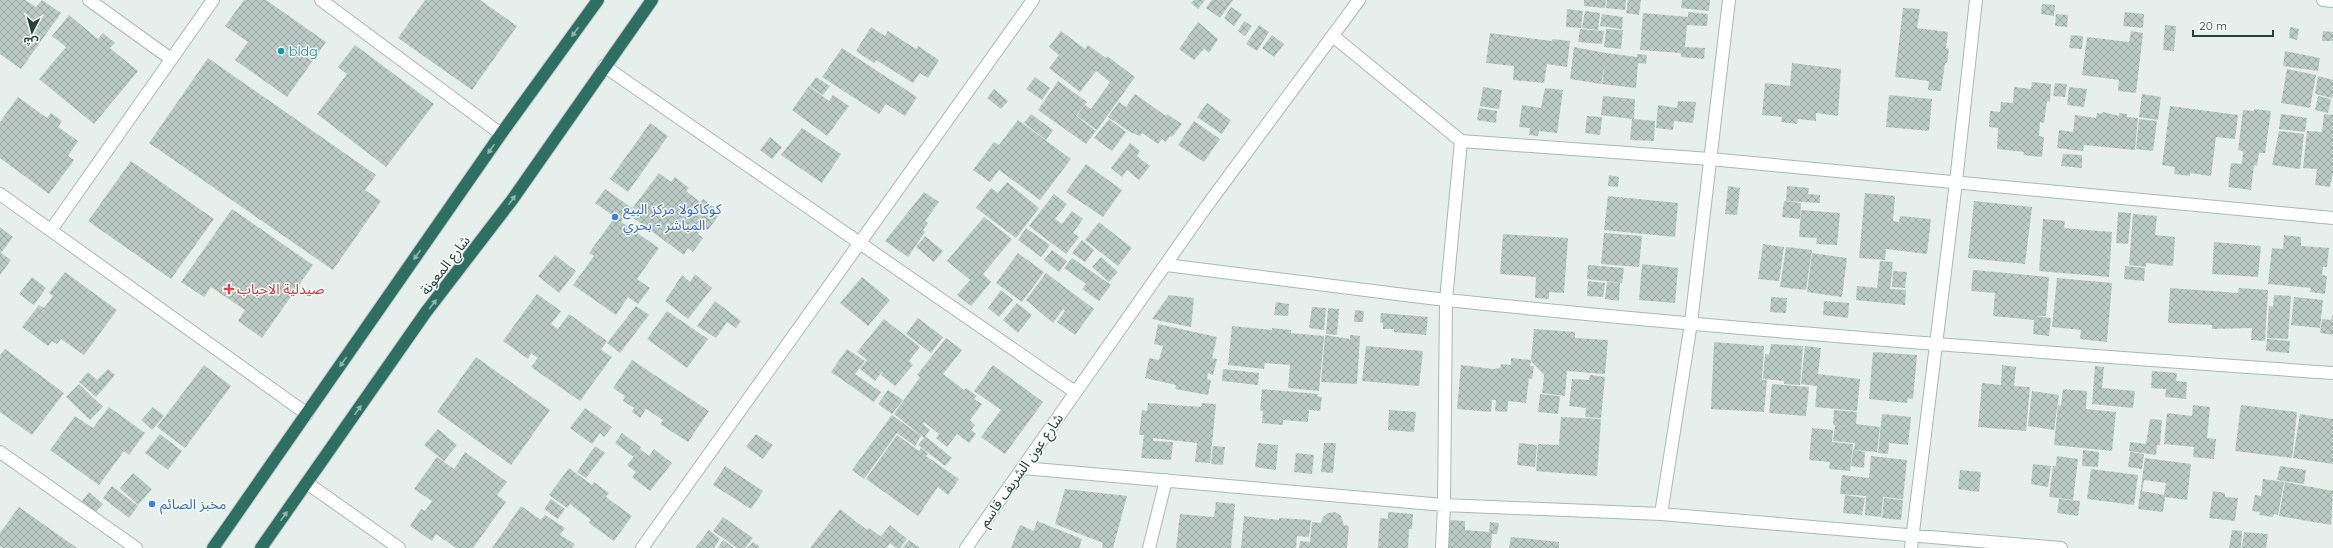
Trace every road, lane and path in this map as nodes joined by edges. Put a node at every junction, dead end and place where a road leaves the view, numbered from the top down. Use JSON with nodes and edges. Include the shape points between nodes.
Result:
{"nodes":[{"id":1,"x":89,"y":0,"type":"edge"},
{"id":2,"x":213,"y":0,"type":"edge"},
{"id":3,"x":321,"y":0,"type":"edge"},
{"id":4,"x":598,"y":0,"type":"edge"},
{"id":5,"x":652,"y":0,"type":"edge"},
{"id":6,"x":1033,"y":0,"type":"edge"},
{"id":7,"x":1359,"y":0,"type":"edge"},
{"id":8,"x":1729,"y":0,"type":"edge"},
{"id":9,"x":1976,"y":0,"type":"edge"},
{"id":10,"x":2323,"y":0,"type":"edge"},
{"id":11,"x":2333,"y":1,"type":"edge"},
{"id":12,"x":1333,"y":36,"type":"junction"},
{"id":13,"x":171,"y":59,"type":"junction"},
{"id":14,"x":604,"y":66,"type":"junction"},
{"id":15,"x":501,"y":134,"type":"junction"},
{"id":16,"x":1461,"y":141,"type":"junction"},
{"id":17,"x":1710,"y":159,"type":"junction"},
{"id":18,"x":1956,"y":182,"type":"junction"},
{"id":19,"x":0,"y":194,"type":"edge"},
{"id":20,"x":2333,"y":218,"type":"edge"},
{"id":21,"x":51,"y":230,"type":"junction"},
{"id":22,"x":859,"y":244,"type":"junction"},
{"id":23,"x":1166,"y":265,"type":"junction"},
{"id":24,"x":1446,"y":300,"type":"junction"},
{"id":25,"x":1691,"y":323,"type":"junction"},
{"id":26,"x":1935,"y":344,"type":"junction"},
{"id":27,"x":2333,"y":373,"type":"edge"},
{"id":28,"x":1075,"y":392,"type":"junction"},
{"id":29,"x":307,"y":414,"type":"junction"},
{"id":30,"x":0,"y":452,"type":"edge"},
{"id":31,"x":1024,"y":468,"type":"junction"},
{"id":32,"x":1166,"y":480,"type":"junction"},
{"id":33,"x":307,"y":483,"type":"junction"},
{"id":34,"x":1444,"y":505,"type":"junction"},
{"id":35,"x":1661,"y":514,"type":"junction"},
{"id":36,"x":1911,"y":542,"type":"edge"},
{"id":37,"x":136,"y":548,"type":"edge"},
{"id":38,"x":213,"y":548,"type":"edge"},
{"id":39,"x":261,"y":548,"type":"edge"},
{"id":40,"x":399,"y":548,"type":"edge"},
{"id":41,"x":642,"y":548,"type":"edge"},
{"id":42,"x":966,"y":548,"type":"edge"},
{"id":43,"x":1149,"y":548,"type":"edge"},
{"id":44,"x":1442,"y":548,"type":"edge"},
{"id":45,"x":2061,"y":548,"type":"edge"}],
"edges":[{"from":1,"to":13,"type":"street"},
{"from":2,"to":13,"type":"street"},
{"from":3,"to":15,"type":"street"},
{"from":4,"to":15,"type":"highway","name":"شارع المعونة","one_way":true},
{"from":5,"to":14,"type":"highway","name":"شارع المعونة"},
{"from":6,"to":22,"type":"street"},
{"from":7,"to":12,"type":"street","name":"شارع عون الشريف قاسم"},
{"from":8,"to":17,"type":"street"},
{"from":9,"to":18,"type":"street"},
{"from":10,"to":11,"type":"street"},
{"from":12,"to":16,"type":"street"},
{"from":12,"to":23,"type":"street","name":"شارع عون الشريف قاسم"},
{"from":13,"to":21,"type":"street"},
{"from":14,"to":22,"type":"street"},
{"from":33,"to":14,"type":"highway","name":"شارع المعونة","one_way":true,"via":[[426,312],[512,200]]},
{"from":15,"to":29,"type":"highway","name":"شارع المعونة","one_way":true},
{"from":16,"to":17,"type":"street"},
{"from":16,"to":24,"type":"street"},
{"from":17,"to":18,"type":"street"},
{"from":17,"to":25,"type":"street"},
{"from":18,"to":20,"type":"street"},
{"from":18,"to":26,"type":"street"},
{"from":19,"to":21,"type":"street"},
{"from":21,"to":29,"type":"street"},
{"from":22,"to":28,"type":"street"},
{"from":22,"to":41,"type":"street"},
{"from":23,"to":24,"type":"street"},
{"from":23,"to":28,"type":"street","name":"شارع عون الشريف قاسم"},
{"from":24,"to":25,"type":"street"},
{"from":24,"to":34,"type":"street"},
{"from":25,"to":26,"type":"street"},
{"from":25,"to":35,"type":"street"},
{"from":26,"to":27,"type":"street"},
{"from":26,"to":36,"type":"street"},
{"from":28,"to":31,"type":"street","name":"شارع عون الشريف قاسم"},
{"from":29,"to":38,"type":"highway","name":"شارع المعونة"},
{"from":30,"to":37,"type":"street"},
{"from":31,"to":32,"type":"street"},
{"from":31,"to":42,"type":"street","name":"شارع عون الشريف قاسم"},
{"from":32,"to":34,"type":"street"},
{"from":32,"to":43,"type":"street"},
{"from":39,"to":33,"type":"highway","name":"شارع المعونة","one_way":true},
{"from":33,"to":40,"type":"street"},
{"from":34,"to":35,"type":"street"},
{"from":34,"to":44,"type":"street"},
{"from":35,"to":36,"type":"street"},
{"from":36,"to":45,"type":"street"}]}
